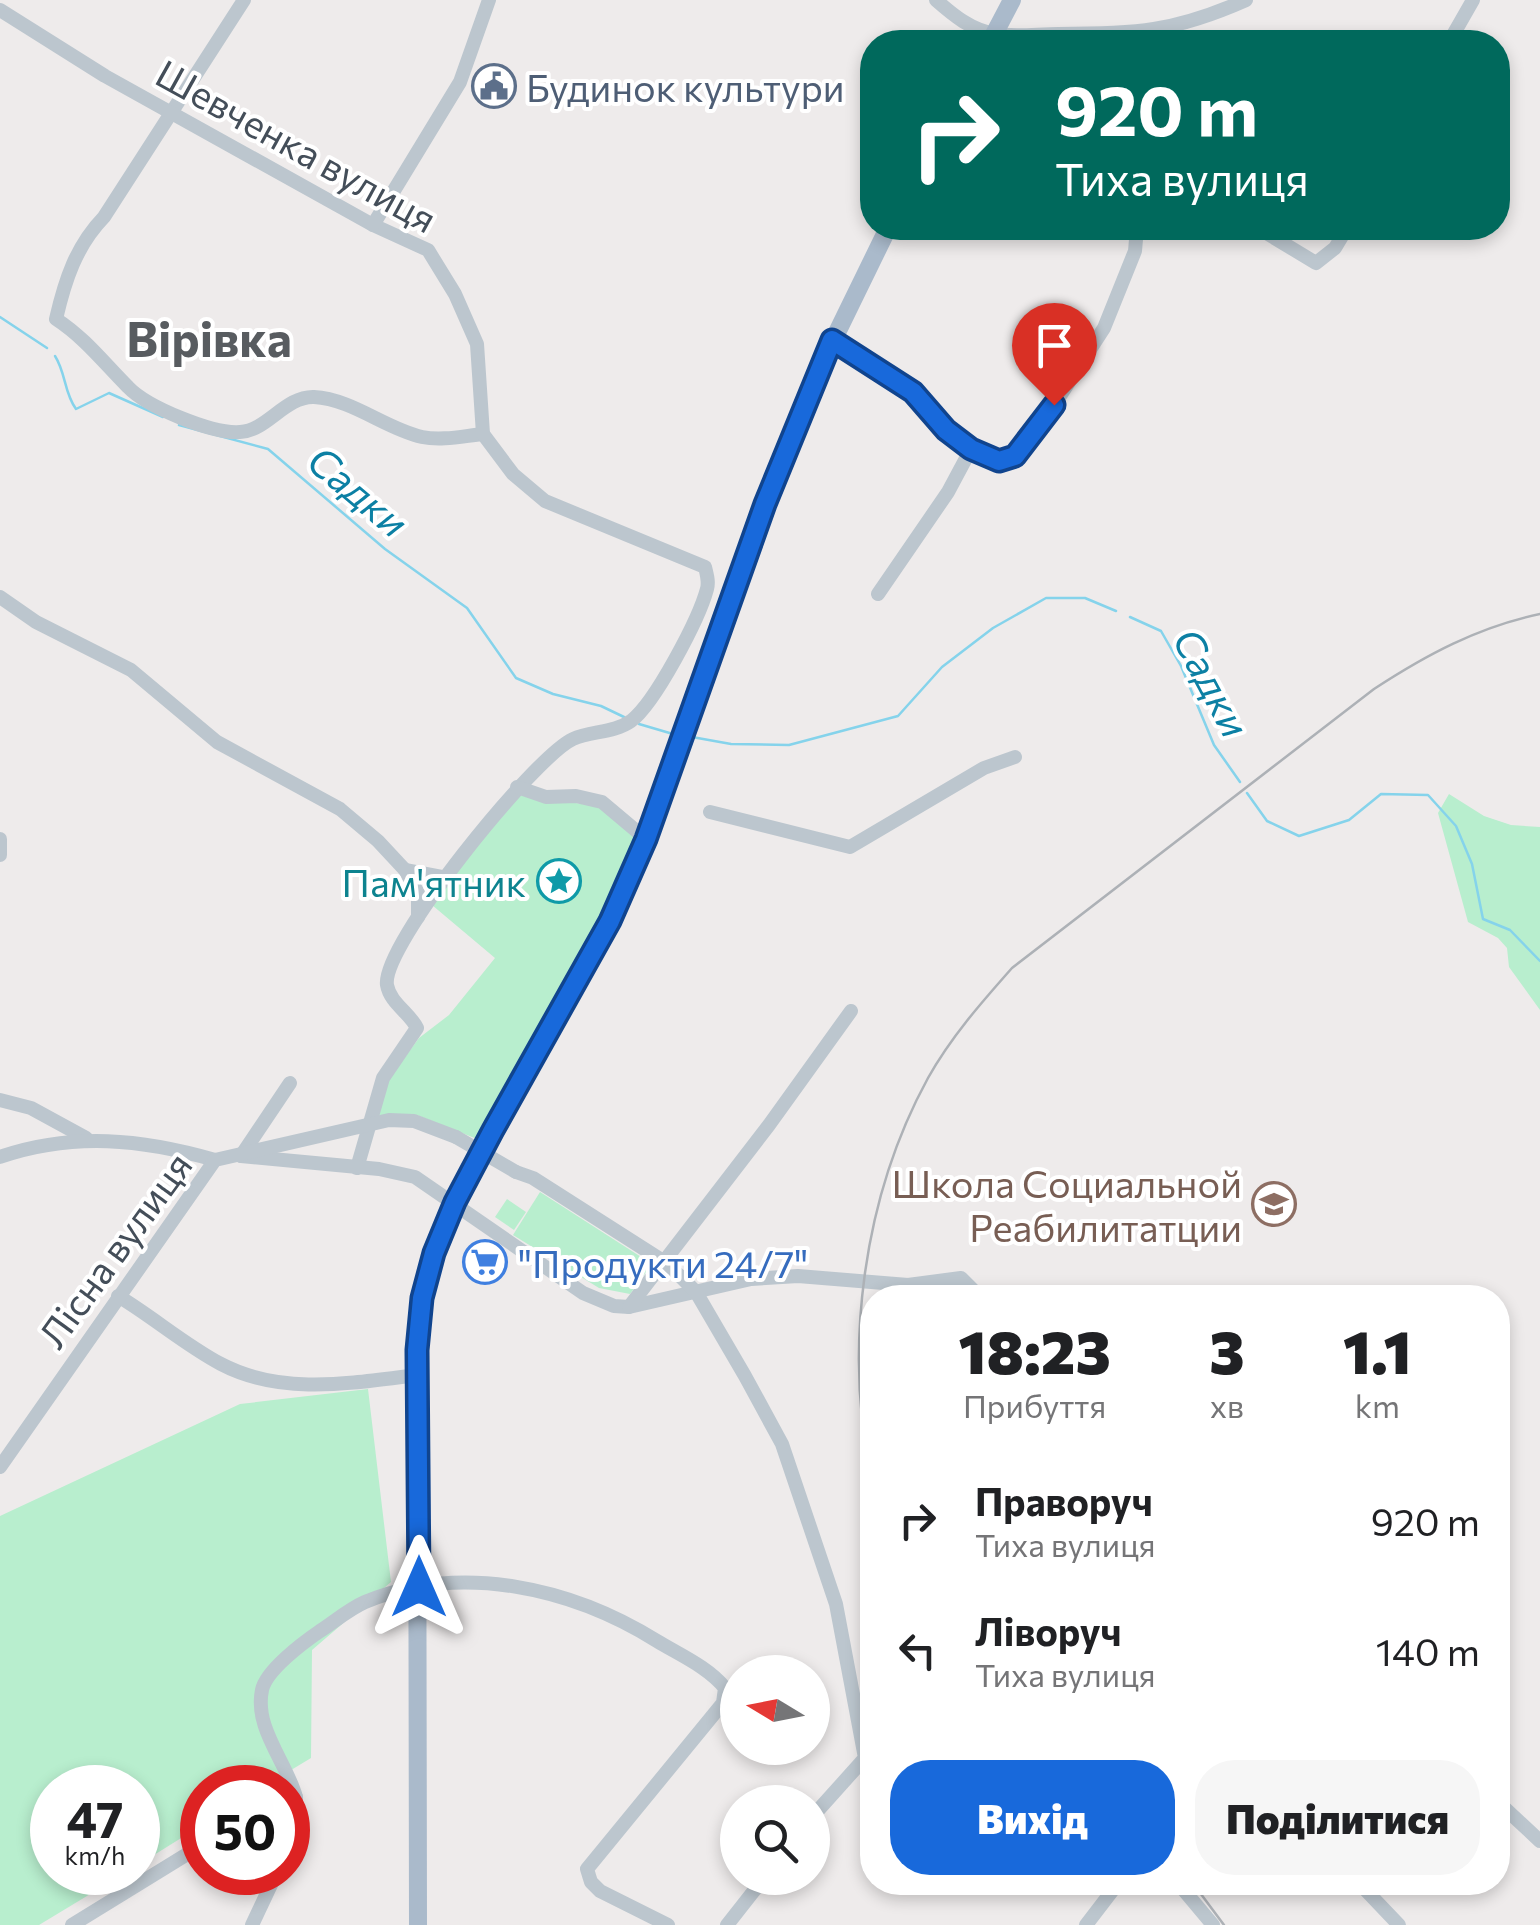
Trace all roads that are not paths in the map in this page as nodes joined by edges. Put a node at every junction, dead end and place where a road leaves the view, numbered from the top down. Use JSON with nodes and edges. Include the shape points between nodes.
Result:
{"nodes":[{"id":1,"x":244,"y":0,"type":"edge"},
{"id":2,"x":489,"y":0,"type":"edge"},
{"id":3,"x":936,"y":0,"type":"edge"},
{"id":4,"x":1012,"y":0,"type":"edge"},
{"id":5,"x":1246,"y":0,"type":"edge"},
{"id":6,"x":1473,"y":0,"type":"edge"},
{"id":7,"x":0,"y":10,"type":"edge"},
{"id":8,"x":977,"y":30,"type":"edge"},
{"id":9,"x":996,"y":30,"type":"edge"},
{"id":10,"x":1160,"y":30,"type":"edge"},
{"id":11,"x":1456,"y":30,"type":"edge"},
{"id":12,"x":170,"y":110,"type":"junction"},
{"id":13,"x":373,"y":225,"type":"junction"},
{"id":14,"x":882,"y":240,"type":"edge"},
{"id":15,"x":1136,"y":240,"type":"edge"},
{"id":16,"x":1278,"y":240,"type":"edge"},
{"id":17,"x":1340,"y":240,"type":"edge"},
{"id":18,"x":832,"y":340,"type":"junction"},
{"id":19,"x":483,"y":434,"type":"junction"},
{"id":20,"x":971,"y":449,"type":"junction"},
{"id":21,"x":878,"y":594,"type":"dead end"},
{"id":22,"x":0,"y":597,"type":"edge"},
{"id":23,"x":1014,"y":757,"type":"dead end"},
{"id":24,"x":517,"y":786,"type":"junction"},
{"id":25,"x":710,"y":812,"type":"dead end"},
{"id":26,"x":646,"y":839,"type":"junction"},
{"id":27,"x":0,"y":840,"type":"edge"},
{"id":28,"x":0,"y":855,"type":"edge"},
{"id":29,"x":406,"y":870,"type":"junction"},
{"id":30,"x":446,"y":878,"type":"junction"},
{"id":31,"x":418,"y":918,"type":"junction"},
{"id":32,"x":851,"y":1011,"type":"dead end"},
{"id":33,"x":290,"y":1083,"type":"dead end"},
{"id":34,"x":0,"y":1100,"type":"edge"},
{"id":35,"x":368,"y":1124,"type":"junction"},
{"id":36,"x":90,"y":1140,"type":"junction"},
{"id":37,"x":242,"y":1156,"type":"junction"},
{"id":38,"x":0,"y":1158,"type":"edge"},
{"id":39,"x":215,"y":1160,"type":"junction"},
{"id":40,"x":356,"y":1168,"type":"junction"},
{"id":41,"x":455,"y":1202,"type":"junction"},
{"id":42,"x":664,"y":1261,"type":"junction"},
{"id":43,"x":908,"y":1285,"type":"edge"},
{"id":44,"x":908,"y":1285,"type":"edge"},
{"id":45,"x":968,"y":1285,"type":"edge"},
{"id":46,"x":696,"y":1292,"type":"junction"},
{"id":47,"x":118,"y":1296,"type":"junction"},
{"id":48,"x":628,"y":1307,"type":"junction"},
{"id":49,"x":418,"y":1375,"type":"junction"},
{"id":50,"x":0,"y":1467,"type":"edge"},
{"id":51,"x":419,"y":1587,"type":"junction"},
{"id":52,"x":860,"y":1717,"type":"edge"},
{"id":53,"x":279,"y":1765,"type":"edge"},
{"id":54,"x":860,"y":1769,"type":"edge"},
{"id":55,"x":830,"y":1799,"type":"edge"},
{"id":56,"x":1510,"y":1813,"type":"edge"},
{"id":57,"x":1540,"y":1841,"type":"edge"},
{"id":58,"x":180,"y":1860,"type":"edge"},
{"id":59,"x":266,"y":1895,"type":"edge"},
{"id":60,"x":751,"y":1895,"type":"edge"},
{"id":61,"x":1109,"y":1895,"type":"edge"},
{"id":62,"x":1188,"y":1895,"type":"edge"},
{"id":63,"x":1373,"y":1895,"type":"edge"},
{"id":64,"x":90,"y":1920,"type":"edge"},
{"id":65,"x":72,"y":1925,"type":"edge"},
{"id":66,"x":252,"y":1925,"type":"edge"},
{"id":67,"x":418,"y":1925,"type":"edge"},
{"id":68,"x":668,"y":1925,"type":"edge"},
{"id":69,"x":727,"y":1925,"type":"edge"},
{"id":70,"x":1086,"y":1925,"type":"edge"},
{"id":71,"x":1213,"y":1925,"type":"edge"},
{"id":72,"x":1399,"y":1925,"type":"edge"}],
"edges":[{"from":1,"to":12,"type":"street"},
{"from":2,"to":13,"type":"street","via":[[460,82]]},
{"from":3,"to":8,"type":"street"},
{"from":4,"to":9,"type":"main road"},
{"from":5,"to":10,"type":"street"},
{"from":6,"to":11,"type":"street"},
{"from":7,"to":12,"type":"street","name":"Шевченка вулиця"},
{"from":12,"to":13,"type":"street","name":"Шевченка вулиця"},
{"from":12,"to":19,"type":"street","via":[[78,250],[56,319],[98,352],[136,395],[219,432],[244,432],[312,396],[422,436]]},
{"from":13,"to":19,"type":"street","name":"Шевченка вулиця","via":[[428,250],[455,294],[477,344]]},
{"from":14,"to":18,"type":"main road"},
{"from":15,"to":20,"type":"street","via":[[1104,328],[1040,427],[1015,456],[999,461]]},
{"from":16,"to":17,"type":"street","via":[[1316,263]]},
{"from":18,"to":20,"type":"street","via":[[913,392]]},
{"from":18,"to":26,"type":"main road","via":[[765,504]]},
{"from":19,"to":24,"type":"street","via":[[513,474],[545,501],[704,567],[709,584],[668,669],[631,721],[572,739]]},
{"from":20,"to":21,"type":"street"},
{"from":22,"to":29,"type":"street","via":[[132,670],[217,742],[340,809]]},
{"from":23,"to":25,"type":"street","via":[[850,846]]},
{"from":24,"to":26,"type":"street","via":[[602,802]]},
{"from":24,"to":30,"type":"street"},
{"from":26,"to":41,"type":"main road","via":[[610,921]]},
{"from":27,"to":28,"type":"street"},
{"from":29,"to":30,"type":"street"},
{"from":29,"to":31,"type":"street","via":[[418,893]]},
{"from":30,"to":31,"type":"street"},
{"from":31,"to":35,"type":"street","via":[[386,982],[417,1028],[383,1078]]},
{"from":32,"to":42,"type":"street"},
{"from":33,"to":37,"type":"street","name":"Лісна вулиця"},
{"from":34,"to":36,"type":"street","via":[[32,1108]]},
{"from":35,"to":37,"type":"street"},
{"from":35,"to":40,"type":"street"},
{"from":35,"to":42,"type":"street","bridge":true,"via":[[414,1121],[456,1137]]},
{"from":36,"to":38,"type":"street","via":[[48,1143]]},
{"from":36,"to":39,"type":"street","via":[[130,1141]]},
{"from":37,"to":39,"type":"street","name":"Лісна вулиця"},
{"from":37,"to":40,"type":"street"},
{"from":39,"to":47,"type":"street","name":"Лісна вулиця"},
{"from":40,"to":41,"type":"street","via":[[415,1177]]},
{"from":41,"to":48,"type":"street","via":[[583,1293]]},
{"from":41,"to":49,"type":"main road","via":[[422,1298]]},
{"from":42,"to":46,"type":"street"},
{"from":42,"to":48,"type":"street"},
{"from":43,"to":45,"type":"street","via":[[961,1278]]},
{"from":44,"to":46,"type":"street","via":[[798,1276]]},
{"from":46,"to":48,"type":"street"},
{"from":46,"to":52,"type":"street","via":[[782,1444],[836,1604]]},
{"from":47,"to":49,"type":"street","via":[[249,1376],[306,1386]]},
{"from":47,"to":50,"type":"street","name":"Лісна вулиця"},
{"from":49,"to":51,"type":"main road"},
{"from":51,"to":53,"type":"street","via":[[364,1602],[298,1646],[263,1685],[260,1715]]},
{"from":51,"to":67,"type":"main road"},
{"from":51,"to":68,"type":"street","via":[[486,1582],[592,1606],[725,1688],[722,1704],[587,1869],[600,1890]]},
{"from":54,"to":55,"type":"street"},
{"from":56,"to":57,"type":"street"},
{"from":58,"to":64,"type":"street"},
{"from":59,"to":66,"type":"street"},
{"from":60,"to":69,"type":"street"},
{"from":61,"to":70,"type":"street"},
{"from":62,"to":71,"type":"street"},
{"from":63,"to":72,"type":"street"},
{"from":64,"to":65,"type":"street"}]}
